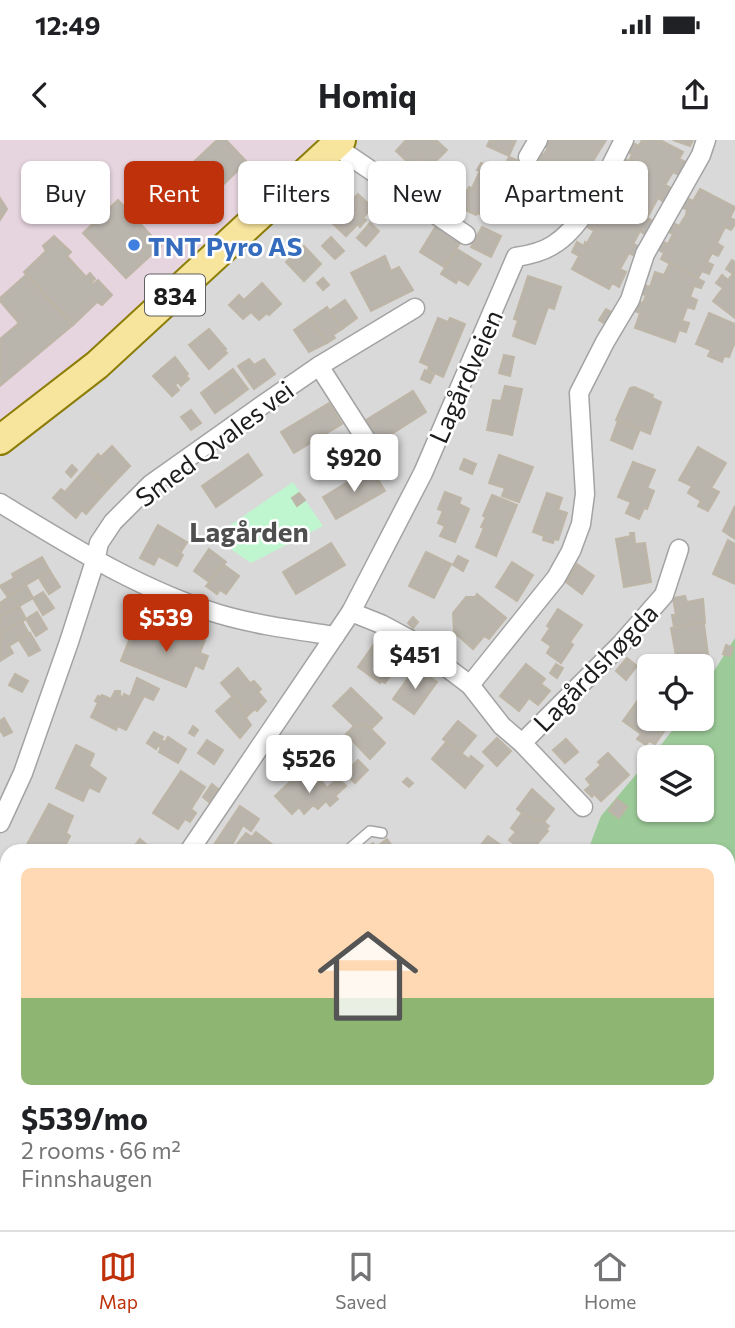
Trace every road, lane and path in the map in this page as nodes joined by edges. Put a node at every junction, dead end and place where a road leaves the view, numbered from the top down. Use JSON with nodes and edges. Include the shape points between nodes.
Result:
{"nodes":[{"id":1,"x":538,"y":140,"type":"edge"},
{"id":2,"x":624,"y":140,"type":"edge"},
{"id":3,"x":706,"y":140,"type":"edge"},
{"id":4,"x":338,"y":143,"type":"edge"},
{"id":5,"x":528,"y":157,"type":"dead end"},
{"id":6,"x":466,"y":235,"type":"dead end"},
{"id":7,"x":415,"y":308,"type":"dead end"},
{"id":8,"x":319,"y":366,"type":"junction"},
{"id":9,"x":0,"y":440,"type":"edge"},
{"id":10,"x":374,"y":452,"type":"dead end"},
{"id":11,"x":0,"y":503,"type":"edge"},
{"id":12,"x":679,"y":549,"type":"dead end"},
{"id":13,"x":95,"y":561,"type":"junction"},
{"id":14,"x":351,"y":612,"type":"junction"},
{"id":15,"x":335,"y":636,"type":"junction"},
{"id":16,"x":470,"y":685,"type":"junction"},
{"id":17,"x":522,"y":743,"type":"junction"},
{"id":18,"x":583,"y":807,"type":"dead end"},
{"id":19,"x":0,"y":824,"type":"edge"},
{"id":20,"x":382,"y":833,"type":"dead end"},
{"id":21,"x":194,"y":844,"type":"edge"},
{"id":22,"x":355,"y":844,"type":"edge"}],
"edges":[{"from":1,"to":5,"type":"street"},
{"from":2,"to":14,"type":"street","name":"Lagårdveien","via":[[575,227],[544,250],[516,257],[423,472]]},
{"from":3,"to":16,"type":"street","via":[[645,254],[630,300],[579,393],[585,494],[571,551],[556,578]]},
{"from":4,"to":6,"type":"street"},
{"from":4,"to":9,"type":"main road","number":"834","via":[[97,365]]},
{"from":7,"to":8,"type":"street","name":"Smed Qvales vei"},
{"from":8,"to":10,"type":"street"},
{"from":8,"to":13,"type":"street","name":"Smed Qvales vei","via":[[151,484],[105,532]]},
{"from":11,"to":13,"type":"street"},
{"from":12,"to":17,"type":"street","name":"Lagårdshøgda","via":[[664,595]]},
{"from":13,"to":15,"type":"street","via":[[219,614]]},
{"from":13,"to":19,"type":"street","name":"Smed Qvales vei","via":[[23,773]]},
{"from":14,"to":15,"type":"street","name":"Lagårdveien"},
{"from":14,"to":16,"type":"street","via":[[410,639]]},
{"from":15,"to":21,"type":"street","name":"Lagårdveien"},
{"from":16,"to":17,"type":"street","via":[[502,726]]},
{"from":17,"to":18,"type":"street"},
{"from":20,"to":22,"type":"lane","via":[[370,831]]}]}
